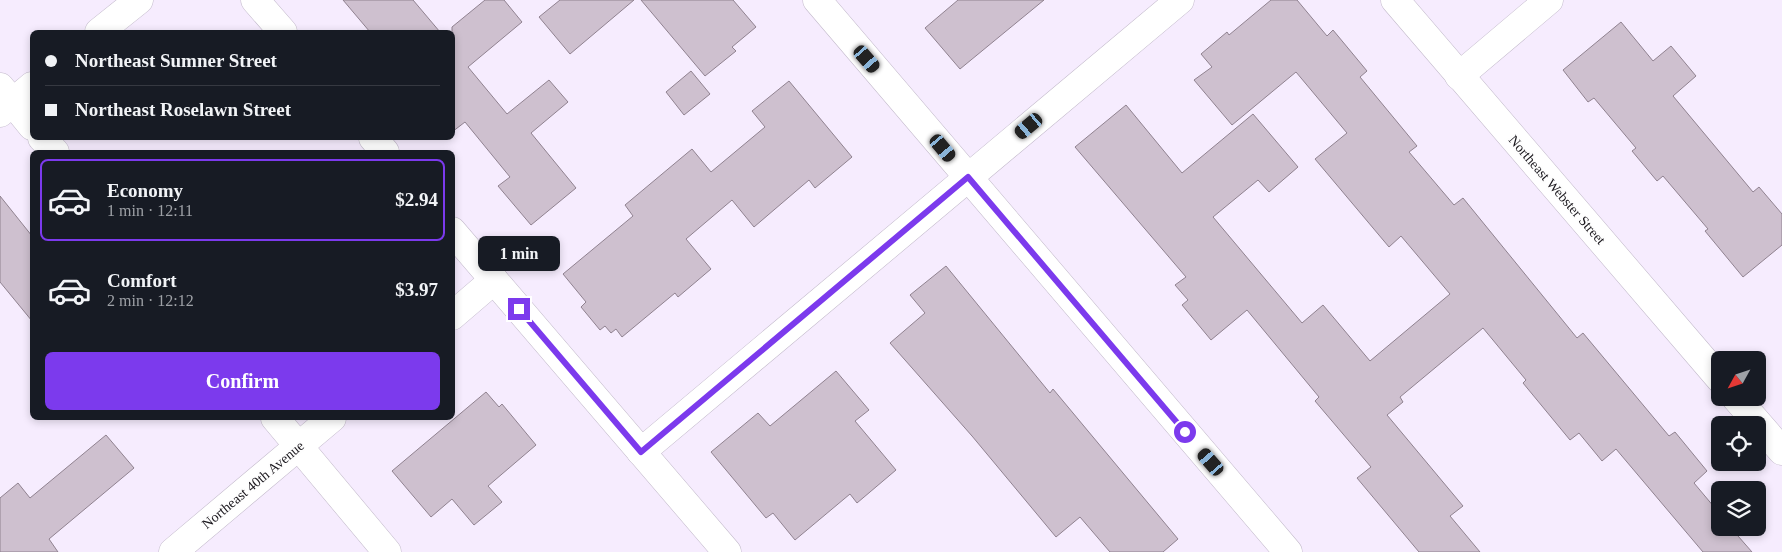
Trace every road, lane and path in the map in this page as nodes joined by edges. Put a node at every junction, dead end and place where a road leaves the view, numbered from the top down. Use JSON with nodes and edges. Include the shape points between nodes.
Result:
{"nodes":[{"id":1,"x":139,"y":0,"type":"edge"},
{"id":2,"x":255,"y":0,"type":"edge"},
{"id":3,"x":817,"y":0,"type":"edge"},
{"id":4,"x":1180,"y":0,"type":"edge"},
{"id":5,"x":1395,"y":0,"type":"edge"},
{"id":6,"x":1548,"y":0,"type":"edge"},
{"id":7,"x":101,"y":30,"type":"edge"},
{"id":8,"x":281,"y":30,"type":"edge"},
{"id":9,"x":1459,"y":76,"type":"junction"},
{"id":10,"x":11,"y":97,"type":"edge"},
{"id":11,"x":30,"y":123,"type":"edge"},
{"id":12,"x":44,"y":140,"type":"edge"},
{"id":13,"x":374,"y":140,"type":"edge"},
{"id":14,"x":53,"y":150,"type":"edge"},
{"id":15,"x":383,"y":150,"type":"edge"},
{"id":16,"x":968,"y":177,"type":"junction"},
{"id":17,"x":455,"y":234,"type":"edge"},
{"id":18,"x":494,"y":280,"type":"junction"},
{"id":19,"x":455,"y":313,"type":"edge"},
{"id":20,"x":1711,"y":369,"type":"edge"},
{"id":21,"x":1743,"y":406,"type":"edge"},
{"id":22,"x":277,"y":420,"type":"edge"},
{"id":23,"x":330,"y":420,"type":"edge"},
{"id":24,"x":299,"y":446,"type":"junction"},
{"id":25,"x":1782,"y":451,"type":"edge"},
{"id":26,"x":641,"y":452,"type":"junction"},
{"id":27,"x":173,"y":552,"type":"edge"},
{"id":28,"x":387,"y":552,"type":"edge"},
{"id":29,"x":727,"y":552,"type":"edge"},
{"id":30,"x":1288,"y":552,"type":"edge"}],
"edges":[{"from":1,"to":7,"type":"street"},
{"from":2,"to":8,"type":"street"},
{"from":3,"to":16,"type":"street"},
{"from":4,"to":16,"type":"street"},
{"from":5,"to":9,"type":"street","name":"Northeast Webster Street"},
{"from":6,"to":9,"type":"street"},
{"from":9,"to":20,"type":"street","name":"Northeast Webster Street"},
{"from":10,"to":11,"type":"street"},
{"from":12,"to":14,"type":"street"},
{"from":13,"to":15,"type":"street"},
{"from":16,"to":26,"type":"street"},
{"from":16,"to":30,"type":"street"},
{"from":17,"to":18,"type":"street"},
{"from":18,"to":19,"type":"street"},
{"from":18,"to":26,"type":"street"},
{"from":21,"to":25,"type":"street"},
{"from":22,"to":24,"type":"street"},
{"from":23,"to":24,"type":"street","name":"Northeast 40th Avenue"},
{"from":24,"to":27,"type":"street","name":"Northeast 40th Avenue"},
{"from":24,"to":28,"type":"street"},
{"from":26,"to":29,"type":"street"}]}
